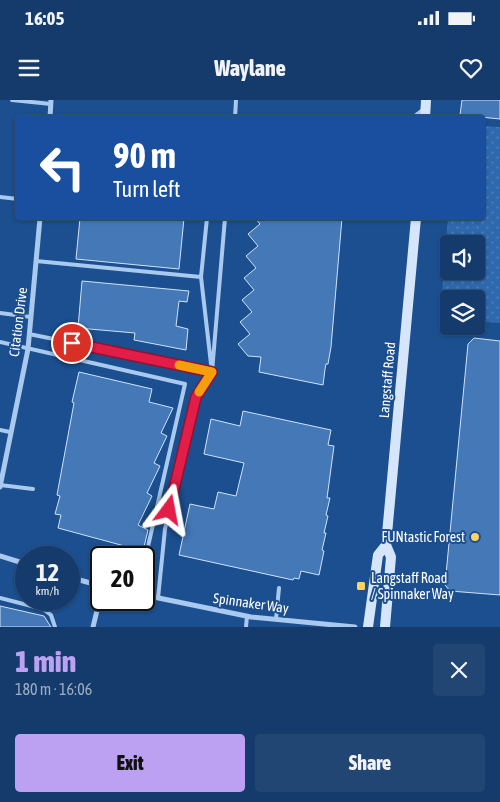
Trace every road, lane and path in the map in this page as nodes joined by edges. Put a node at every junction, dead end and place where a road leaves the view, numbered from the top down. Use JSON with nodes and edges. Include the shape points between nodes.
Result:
{"nodes":[{"id":1,"x":12,"y":100,"type":"edge"},
{"id":2,"x":236,"y":100,"type":"edge"},
{"id":3,"x":51,"y":102,"type":"edge"},
{"id":4,"x":50,"y":115,"type":"edge"},
{"id":5,"x":234,"y":115,"type":"edge"},
{"id":6,"x":0,"y":197,"type":"edge"},
{"id":7,"x":15,"y":199,"type":"edge"},
{"id":8,"x":40,"y":220,"type":"edge"},
{"id":9,"x":207,"y":220,"type":"edge"},
{"id":10,"x":225,"y":220,"type":"edge"},
{"id":11,"x":416,"y":220,"type":"edge"},
{"id":12,"x":36,"y":261,"type":"junction"},
{"id":13,"x":201,"y":276,"type":"junction"},
{"id":14,"x":0,"y":313,"type":"edge"},
{"id":15,"x":31,"y":317,"type":"junction"},
{"id":16,"x":29,"y":334,"type":"junction"},
{"id":17,"x":0,"y":342,"type":"edge"},
{"id":18,"x":28,"y":349,"type":"junction"},
{"id":19,"x":212,"y":372,"type":"junction"},
{"id":20,"x":0,"y":430,"type":"edge"},
{"id":21,"x":10,"y":432,"type":"junction"},
{"id":22,"x":0,"y":486,"type":"edge"},
{"id":23,"x":33,"y":489,"type":"dead end"},
{"id":24,"x":386,"y":545,"type":"junction"},
{"id":25,"x":148,"y":546,"type":"edge"},
{"id":26,"x":0,"y":556,"type":"edge"},
{"id":27,"x":15,"y":561,"type":"edge"},
{"id":28,"x":279,"y":588,"type":"dead end"},
{"id":29,"x":0,"y":598,"type":"edge"},
{"id":30,"x":155,"y":598,"type":"edge"},
{"id":31,"x":158,"y":598,"type":"junction"},
{"id":32,"x":97,"y":611,"type":"edge"},
{"id":33,"x":248,"y":616,"type":"junction"},
{"id":34,"x":276,"y":619,"type":"junction"},
{"id":35,"x":315,"y":625,"type":"edge"},
{"id":36,"x":55,"y":627,"type":"edge"},
{"id":37,"x":94,"y":627,"type":"edge"},
{"id":38,"x":246,"y":627,"type":"edge"},
{"id":39,"x":356,"y":627,"type":"edge"},
{"id":40,"x":368,"y":627,"type":"edge"},
{"id":41,"x":385,"y":627,"type":"edge"}],
"edges":[{"from":1,"to":3,"type":"lane"},
{"from":2,"to":5,"type":"lane"},
{"from":3,"to":4,"type":"street"},
{"from":6,"to":7,"type":"lane"},
{"from":8,"to":12,"type":"street","name":"Citation Drive"},
{"from":9,"to":13,"type":"lane"},
{"from":10,"to":19,"type":"lane"},
{"from":11,"to":24,"type":"main road","name":"Langstaff Road"},
{"from":12,"to":13,"type":"lane"},
{"from":12,"to":15,"type":"street","name":"Citation Drive"},
{"from":13,"to":19,"type":"lane"},
{"from":14,"to":15,"type":"lane"},
{"from":15,"to":16,"type":"street","name":"Citation Drive"},
{"from":16,"to":18,"type":"street","name":"Citation Drive"},
{"from":16,"to":19,"type":"lane"},
{"from":17,"to":18,"type":"lane"},
{"from":18,"to":21,"type":"street","name":"Citation Drive"},
{"from":18,"to":25,"type":"lane","via":[[185,384]]},
{"from":19,"to":31,"type":"lane","via":[[196,397],[165,528]]},
{"from":20,"to":21,"type":"lane"},
{"from":21,"to":22,"type":"street","name":"Citation Drive"},
{"from":22,"to":23,"type":"lane"},
{"from":24,"to":40,"type":"main road","name":"Langstaff Road","via":[[378,555]]},
{"from":24,"to":41,"type":"main road","name":"Langstaff Road","via":[[391,557]]},
{"from":26,"to":27,"type":"street"},
{"from":28,"to":34,"type":"lane"},
{"from":29,"to":36,"type":"lane","via":[[43,609],[51,615]]},
{"from":30,"to":31,"type":"street","name":"Spinnaker Way"},
{"from":31,"to":33,"type":"street","name":"Spinnaker Way"},
{"from":32,"to":37,"type":"street"},
{"from":33,"to":34,"type":"street","name":"Spinnaker Way"},
{"from":33,"to":38,"type":"lane"},
{"from":34,"to":35,"type":"street","name":"Spinnaker Way"},
{"from":35,"to":39,"type":"street","name":"Spinnaker Way"}]}
